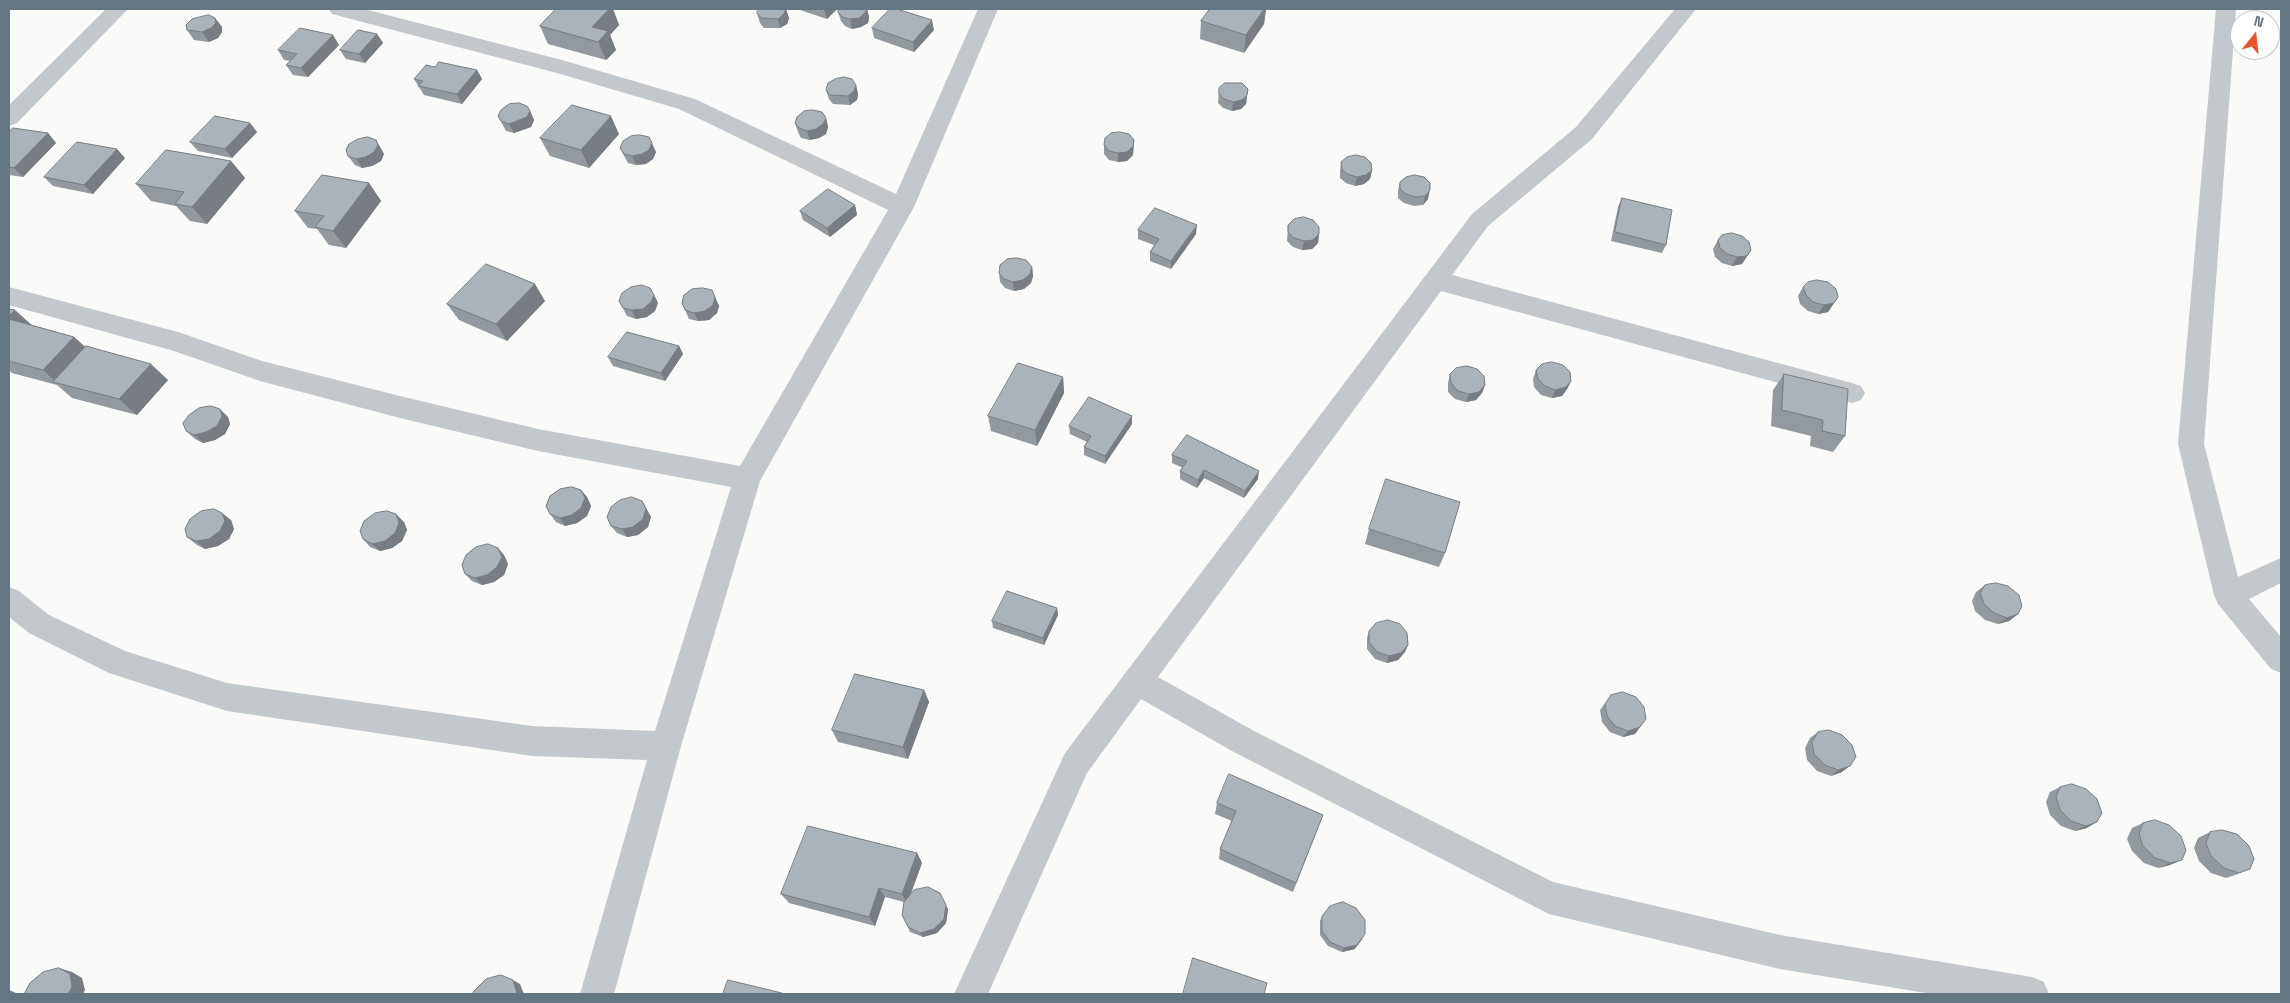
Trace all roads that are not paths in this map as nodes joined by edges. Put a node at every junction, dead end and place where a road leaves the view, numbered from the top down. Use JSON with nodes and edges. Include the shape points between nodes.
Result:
{"nodes":[{"id":1,"x":118,"y":9,"type":"edge"},
{"id":2,"x":338,"y":9,"type":"edge"},
{"id":3,"x":988,"y":9,"type":"edge"},
{"id":4,"x":1686,"y":9,"type":"edge"},
{"id":5,"x":2226,"y":9,"type":"edge"},
{"id":6,"x":9,"y":118,"type":"edge"},
{"id":7,"x":902,"y":207,"type":"junction"},
{"id":8,"x":1435,"y":280,"type":"junction"},
{"id":9,"x":9,"y":296,"type":"edge"},
{"id":10,"x":1852,"y":393,"type":"dead end"},
{"id":11,"x":747,"y":479,"type":"junction"},
{"id":12,"x":2281,"y":570,"type":"edge"},
{"id":13,"x":2228,"y":595,"type":"junction"},
{"id":14,"x":9,"y":600,"type":"edge"},
{"id":15,"x":2281,"y":659,"type":"edge"},
{"id":16,"x":1137,"y":681,"type":"junction"},
{"id":17,"x":666,"y":746,"type":"junction"},
{"id":18,"x":597,"y":994,"type":"edge"},
{"id":19,"x":971,"y":994,"type":"edge"},
{"id":20,"x":2032,"y":994,"type":"edge"}],
"edges":[{"from":1,"to":6,"type":"street"},
{"from":2,"to":7,"type":"street","via":[[562,67],[687,104]]},
{"from":3,"to":7,"type":"street"},
{"from":4,"to":8,"type":"street","via":[[1584,133],[1480,220]]},
{"from":5,"to":13,"type":"street","via":[[2191,444]]},
{"from":7,"to":11,"type":"street"},
{"from":8,"to":10,"type":"street"},
{"from":8,"to":16,"type":"street"},
{"from":9,"to":11,"type":"street","via":[[178,342],[260,371],[400,407],[538,440]]},
{"from":11,"to":17,"type":"street"},
{"from":12,"to":13,"type":"street"},
{"from":13,"to":15,"type":"street"},
{"from":14,"to":17,"type":"street","via":[[39,624],[119,663],[227,697],[532,741]]},
{"from":16,"to":19,"type":"street","via":[[1076,763]]},
{"from":16,"to":20,"type":"street","via":[[1243,741],[1550,898],[1780,952]]},
{"from":17,"to":18,"type":"street"}]}
